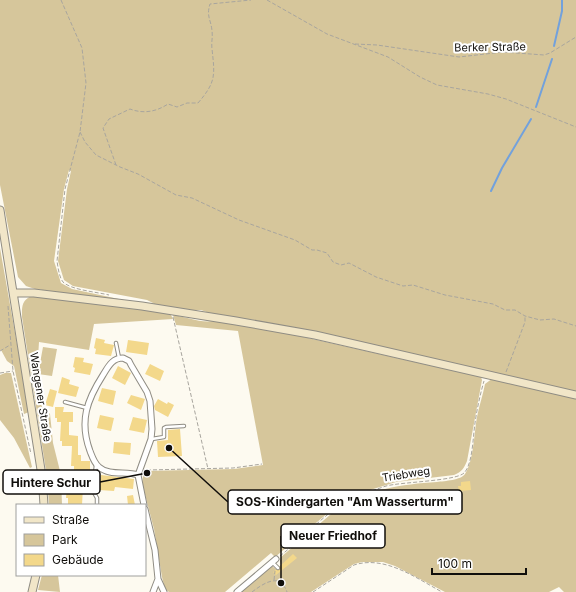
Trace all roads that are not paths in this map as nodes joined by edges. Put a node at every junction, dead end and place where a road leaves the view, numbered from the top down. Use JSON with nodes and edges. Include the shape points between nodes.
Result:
{"nodes":[{"id":1,"x":0,"y":210,"type":"edge"},
{"id":2,"x":14,"y":293,"type":"junction"},
{"id":3,"x":116,"y":343,"type":"dead end"},
{"id":4,"x":119,"y":358,"type":"junction"},
{"id":5,"x":576,"y":395,"type":"edge"},
{"id":6,"x":65,"y":402,"type":"dead end"},
{"id":7,"x":87,"y":408,"type":"junction"},
{"id":8,"x":184,"y":426,"type":"dead end"},
{"id":9,"x":151,"y":439,"type":"junction"},
{"id":10,"x":96,"y":464,"type":"junction"},
{"id":11,"x":138,"y":475,"type":"junction"},
{"id":12,"x":44,"y":504,"type":"edge"},
{"id":13,"x":97,"y":504,"type":"edge"},
{"id":14,"x":144,"y":504,"type":"edge"},
{"id":15,"x":146,"y":515,"type":"edge"},
{"id":16,"x":275,"y":564,"type":"road end"},
{"id":17,"x":36,"y":576,"type":"edge"},
{"id":18,"x":158,"y":579,"type":"junction"},
{"id":19,"x":32,"y":592,"type":"edge"},
{"id":20,"x":153,"y":592,"type":"edge"},
{"id":21,"x":164,"y":592,"type":"edge"},
{"id":22,"x":237,"y":592,"type":"edge"}],
"edges":[{"from":1,"to":2,"type":"main road","name":"Wangener Straße"},
{"from":2,"to":5,"type":"main road","via":[[34,293],[171,311],[315,335]]},
{"from":2,"to":12,"type":"main road","name":"Wangener Straße","via":[[42,476]]},
{"from":3,"to":4,"type":"lane"},
{"from":4,"to":7,"type":"street","via":[[103,375]]},
{"from":4,"to":9,"type":"street","via":[[129,361],[147,392],[150,401]]},
{"from":6,"to":7,"type":"lane"},
{"from":7,"to":10,"type":"street","via":[[85,434]]},
{"from":8,"to":9,"type":"lane","via":[[166,427],[164,437]]},
{"from":9,"to":11,"type":"street"},
{"from":10,"to":11,"type":"street","via":[[106,470]]},
{"from":10,"to":13,"type":"lane","via":[[93,491]]},
{"from":11,"to":14,"type":"street"},
{"from":15,"to":18,"type":"street","via":[[155,550]]},
{"from":16,"to":22,"type":"street"},
{"from":17,"to":19,"type":"main road"},
{"from":18,"to":20,"type":"street"},
{"from":18,"to":21,"type":"street"}]}
